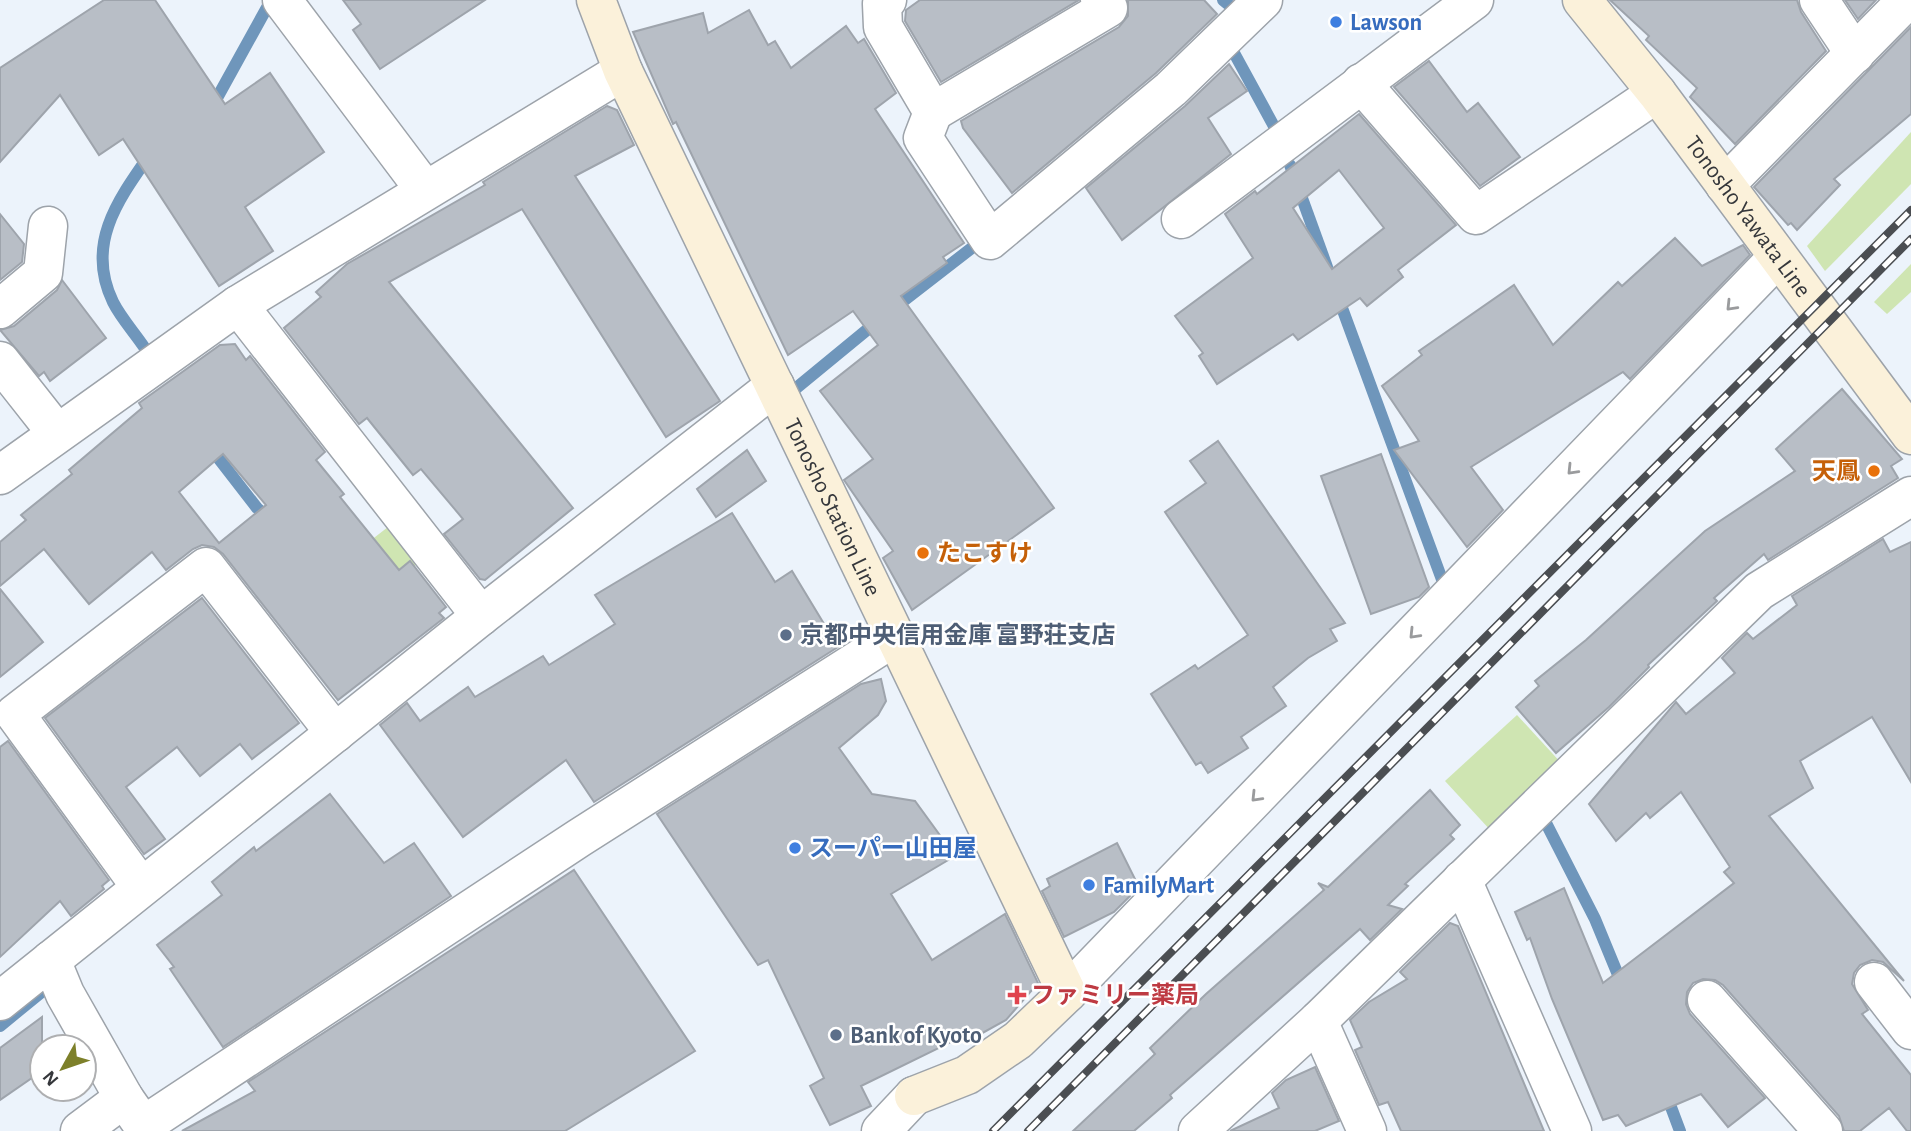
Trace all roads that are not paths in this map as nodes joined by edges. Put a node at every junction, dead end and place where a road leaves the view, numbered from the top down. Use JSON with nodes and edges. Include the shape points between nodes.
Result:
{"nodes":[{"id":1,"x":282,"y":0,"type":"edge"},
{"id":2,"x":596,"y":0,"type":"edge"},
{"id":3,"x":887,"y":0,"type":"edge"},
{"id":4,"x":1100,"y":0,"type":"edge"},
{"id":5,"x":1263,"y":0,"type":"edge"},
{"id":6,"x":1474,"y":0,"type":"edge"},
{"id":7,"x":1582,"y":0,"type":"edge"},
{"id":8,"x":1819,"y":0,"type":"edge"},
{"id":9,"x":1907,"y":0,"type":"edge"},
{"id":10,"x":1855,"y":54,"type":"junction"},
{"id":11,"x":623,"y":71,"type":"junction"},
{"id":12,"x":1361,"y":83,"type":"junction"},
{"id":13,"x":1657,"y":93,"type":"junction"},
{"id":14,"x":933,"y":112,"type":"junction"},
{"id":15,"x":1725,"y":185,"type":"junction"},
{"id":16,"x":425,"y":190,"type":"junction"},
{"id":17,"x":1181,"y":219,"type":"dead end"},
{"id":18,"x":48,"y":226,"type":"dead end"},
{"id":19,"x":1778,"y":257,"type":"junction"},
{"id":20,"x":238,"y":306,"type":"junction"},
{"id":21,"x":0,"y":309,"type":"edge"},
{"id":22,"x":0,"y":361,"type":"edge"},
{"id":23,"x":775,"y":386,"type":"junction"},
{"id":24,"x":56,"y":432,"type":"junction"},
{"id":25,"x":1911,"y":435,"type":"edge"},
{"id":26,"x":0,"y":475,"type":"edge"},
{"id":27,"x":1911,"y":496,"type":"edge"},
{"id":28,"x":481,"y":616,"type":"junction"},
{"id":29,"x":895,"y":636,"type":"junction"},
{"id":30,"x":335,"y":733,"type":"junction"},
{"id":31,"x":1462,"y":880,"type":"junction"},
{"id":32,"x":141,"y":887,"type":"junction"},
{"id":33,"x":58,"y":977,"type":"junction"},
{"id":34,"x":1874,"y":982,"type":"dead end"},
{"id":35,"x":1067,"y":993,"type":"junction"},
{"id":36,"x":1707,"y":1000,"type":"dead end"},
{"id":37,"x":0,"y":1001,"type":"edge"},
{"id":38,"x":1318,"y":1021,"type":"junction"},
{"id":39,"x":1911,"y":1030,"type":"edge"},
{"id":40,"x":914,"y":1096,"type":"joint"},
{"id":41,"x":138,"y":1118,"type":"edge"},
{"id":42,"x":80,"y":1131,"type":"edge"},
{"id":43,"x":881,"y":1131,"type":"edge"},
{"id":44,"x":1198,"y":1131,"type":"edge"},
{"id":45,"x":1367,"y":1131,"type":"edge"},
{"id":46,"x":1572,"y":1131,"type":"edge"},
{"id":47,"x":1823,"y":1131,"type":"edge"}],
"edges":[{"from":1,"to":16,"type":"street"},
{"from":2,"to":11,"type":"main road","name":"Tonosho Station Line"},
{"from":3,"to":14,"type":"street","via":[[882,4],[883,27]]},
{"from":4,"to":14,"type":"street","via":[[1108,8]]},
{"from":5,"to":14,"type":"street","via":[[1171,89],[990,240],[923,138]]},
{"from":6,"to":12,"type":"street"},
{"from":7,"to":13,"type":"main road","name":"Tonosho Yawata Line"},
{"from":8,"to":10,"type":"street"},
{"from":9,"to":10,"type":"street"},
{"from":10,"to":15,"type":"street"},
{"from":11,"to":16,"type":"street"},
{"from":11,"to":23,"type":"main road","name":"Tonosho Station Line"},
{"from":12,"to":13,"type":"street","via":[[1476,215]]},
{"from":12,"to":17,"type":"street"},
{"from":13,"to":15,"type":"main road","name":"Tonosho Yawata Line"},
{"from":15,"to":19,"type":"main road","name":"Tonosho Yawata Line"},
{"from":16,"to":20,"type":"street"},
{"from":18,"to":21,"type":"street","via":[[43,273]]},
{"from":19,"to":25,"type":"main road","name":"Tonosho Yawata Line"},
{"from":19,"to":35,"type":"street","one_way":true},
{"from":20,"to":24,"type":"street"},
{"from":20,"to":28,"type":"street"},
{"from":22,"to":24,"type":"street"},
{"from":23,"to":28,"type":"street"},
{"from":23,"to":29,"type":"main road","name":"Tonosho Station Line"},
{"from":24,"to":26,"type":"street"},
{"from":27,"to":31,"type":"street","via":[[1759,591]]},
{"from":28,"to":30,"type":"street"},
{"from":29,"to":35,"type":"main road","name":"Tonosho Station Line"},
{"from":29,"to":41,"type":"street"},
{"from":30,"to":32,"type":"street"},
{"from":30,"to":32,"type":"street","via":[[206,568],[15,714]]},
{"from":31,"to":38,"type":"street"},
{"from":31,"to":46,"type":"street"},
{"from":32,"to":33,"type":"street"},
{"from":33,"to":37,"type":"street"},
{"from":33,"to":41,"type":"street"},
{"from":34,"to":39,"type":"street"},
{"from":35,"to":40,"type":"main road","via":[[1018,1040],[967,1075]]},
{"from":36,"to":47,"type":"street"},
{"from":38,"to":44,"type":"street"},
{"from":38,"to":45,"type":"street"},
{"from":40,"to":43,"type":"street"},
{"from":41,"to":42,"type":"street"}]}
